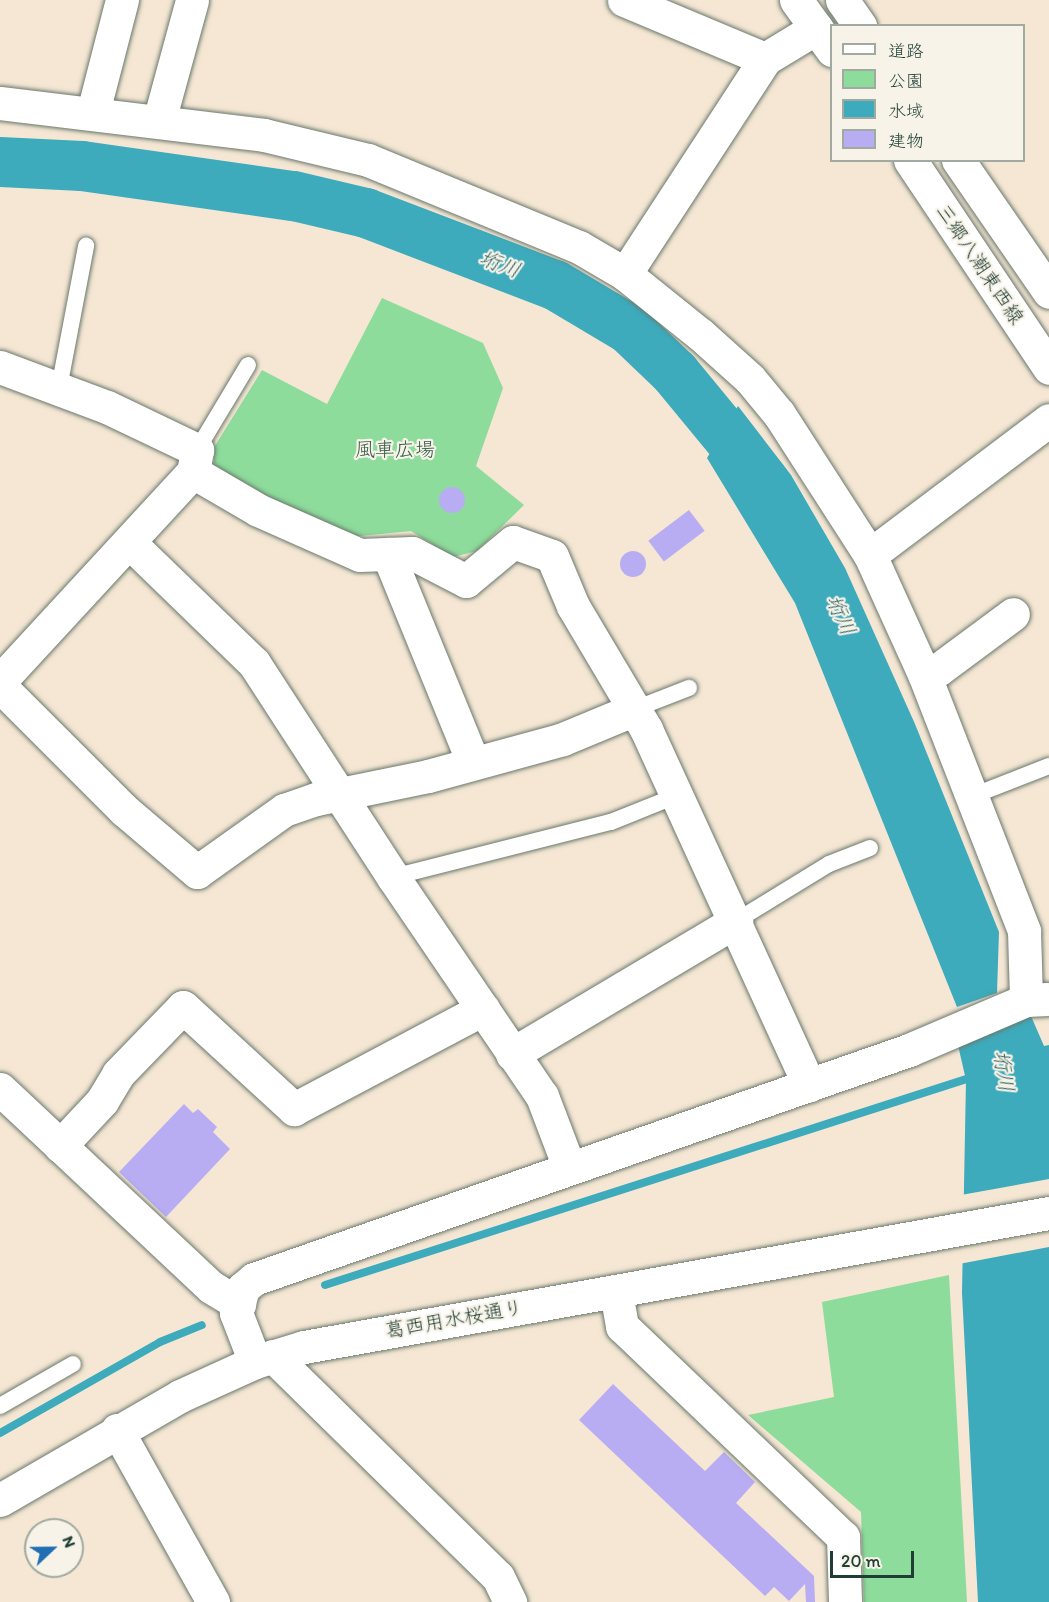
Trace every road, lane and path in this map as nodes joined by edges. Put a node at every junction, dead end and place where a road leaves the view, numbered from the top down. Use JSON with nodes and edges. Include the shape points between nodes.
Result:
{"nodes":[{"id":1,"x":122,"y":0,"type":"edge"},
{"id":2,"x":192,"y":0,"type":"edge"},
{"id":3,"x":624,"y":0,"type":"edge"},
{"id":4,"x":796,"y":0,"type":"edge"},
{"id":5,"x":842,"y":0,"type":"edge"},
{"id":6,"x":859,"y":24,"type":"edge"},
{"id":7,"x":824,"y":39,"type":"edge"},
{"id":8,"x":765,"y":59,"type":"junction"},
{"id":9,"x":0,"y":103,"type":"edge"},
{"id":10,"x":93,"y":112,"type":"junction"},
{"id":11,"x":159,"y":121,"type":"junction"},
{"id":12,"x":911,"y":162,"type":"edge"},
{"id":13,"x":959,"y":162,"type":"edge"},
{"id":14,"x":86,"y":246,"type":"dead end"},
{"id":15,"x":626,"y":274,"type":"junction"},
{"id":16,"x":1049,"y":292,"type":"edge"},
{"id":17,"x":248,"y":365,"type":"dead end"},
{"id":18,"x":0,"y":367,"type":"edge"},
{"id":19,"x":1049,"y":368,"type":"edge"},
{"id":20,"x":59,"y":388,"type":"junction"},
{"id":21,"x":1049,"y":420,"type":"edge"},
{"id":22,"x":195,"y":461,"type":"junction"},
{"id":23,"x":130,"y":543,"type":"junction"},
{"id":24,"x":388,"y":554,"type":"junction"},
{"id":25,"x":870,"y":555,"type":"junction"},
{"id":26,"x":1013,"y":614,"type":"dead end"},
{"id":27,"x":924,"y":674,"type":"junction"},
{"id":28,"x":0,"y":684,"type":"edge"},
{"id":29,"x":689,"y":688,"type":"dead end"},
{"id":30,"x":634,"y":710,"type":"junction"},
{"id":31,"x":473,"y":762,"type":"junction"},
{"id":32,"x":1049,"y":766,"type":"edge"},
{"id":33,"x":678,"y":795,"type":"junction"},
{"id":34,"x":340,"y":796,"type":"junction"},
{"id":35,"x":970,"y":796,"type":"junction"},
{"id":36,"x":870,"y":848,"type":"dead end"},
{"id":37,"x":393,"y":877,"type":"junction"},
{"id":38,"x":736,"y":921,"type":"junction"},
{"id":39,"x":1037,"y":999,"type":"edge"},
{"id":40,"x":483,"y":1009,"type":"junction"},
{"id":41,"x":512,"y":1054,"type":"junction"},
{"id":42,"x":808,"y":1085,"type":"junction"},
{"id":43,"x":0,"y":1089,"type":"edge"},
{"id":44,"x":60,"y":1146,"type":"junction"},
{"id":45,"x":569,"y":1167,"type":"junction"},
{"id":46,"x":1049,"y":1213,"type":"edge"},
{"id":47,"x":616,"y":1292,"type":"junction"},
{"id":48,"x":238,"y":1309,"type":"junction"},
{"id":49,"x":264,"y":1359,"type":"junction"},
{"id":50,"x":73,"y":1364,"type":"dead end"},
{"id":51,"x":0,"y":1406,"type":"edge"},
{"id":52,"x":117,"y":1430,"type":"junction"},
{"id":53,"x":0,"y":1500,"type":"edge"},
{"id":54,"x":213,"y":1602,"type":"edge"},
{"id":55,"x":510,"y":1602,"type":"edge"},
{"id":56,"x":845,"y":1602,"type":"edge"}],
"edges":[{"from":1,"to":10,"type":"street"},
{"from":2,"to":11,"type":"street"},
{"from":3,"to":8,"type":"street"},
{"from":4,"to":7,"type":"street"},
{"from":5,"to":6,"type":"street"},
{"from":7,"to":8,"type":"street"},
{"from":8,"to":15,"type":"street"},
{"from":9,"to":10,"type":"street"},
{"from":10,"to":11,"type":"street"},
{"from":11,"to":15,"type":"street","via":[[264,135],[368,159],[579,247]]},
{"from":12,"to":19,"type":"street","name":"三郷八潮東西線"},
{"from":13,"to":16,"type":"street","name":"三郷八潮東西線"},
{"from":14,"to":20,"type":"lane"},
{"from":15,"to":25,"type":"street","via":[[750,379],[808,454]]},
{"from":17,"to":22,"type":"lane"},
{"from":18,"to":20,"type":"street"},
{"from":20,"to":22,"type":"street"},
{"from":21,"to":25,"type":"street"},
{"from":22,"to":23,"type":"street"},
{"from":22,"to":24,"type":"street","via":[[258,510],[360,555]]},
{"from":23,"to":28,"type":"street"},
{"from":23,"to":34,"type":"street","via":[[254,663]]},
{"from":24,"to":30,"type":"street","via":[[412,553],[466,581],[513,542],[552,556],[573,606]]},
{"from":24,"to":31,"type":"street"},
{"from":25,"to":27,"type":"street"},
{"from":26,"to":27,"type":"street","via":[[939,669]]},
{"from":27,"to":35,"type":"street"},
{"from":28,"to":34,"type":"street","via":[[124,810],[197,872],[284,810]]},
{"from":29,"to":30,"type":"lane"},
{"from":30,"to":31,"type":"street","via":[[562,739]]},
{"from":30,"to":33,"type":"street"},
{"from":31,"to":34,"type":"street"},
{"from":32,"to":35,"type":"lane"},
{"from":33,"to":37,"type":"lane","via":[[610,822]]},
{"from":33,"to":38,"type":"street"},
{"from":34,"to":37,"type":"street"},
{"from":35,"to":39,"type":"street","via":[[1024,931]]},
{"from":36,"to":38,"type":"lane","via":[[829,864]]},
{"from":37,"to":40,"type":"street"},
{"from":38,"to":41,"type":"street"},
{"from":38,"to":42,"type":"street"},
{"from":39,"to":42,"type":"street"},
{"from":40,"to":41,"type":"street"},
{"from":40,"to":44,"type":"street","via":[[294,1109],[183,1006],[118,1074],[102,1101]]},
{"from":41,"to":45,"type":"street","via":[[542,1096]]},
{"from":42,"to":45,"type":"street"},
{"from":43,"to":44,"type":"street"},
{"from":44,"to":48,"type":"street"},
{"from":45,"to":48,"type":"street","via":[[254,1279],[243,1288]]},
{"from":46,"to":47,"type":"street","name":"葛西用水桜通り"},
{"from":47,"to":49,"type":"street","name":"葛西用水桜通り","via":[[336,1339]]},
{"from":47,"to":56,"type":"street","via":[[622,1326],[843,1537]]},
{"from":48,"to":49,"type":"street"},
{"from":49,"to":52,"type":"street","name":"葛西用水桜通り"},
{"from":49,"to":55,"type":"street","via":[[498,1577]]},
{"from":50,"to":51,"type":"lane"},
{"from":52,"to":53,"type":"street","name":"葛西用水桜通り"},
{"from":52,"to":54,"type":"street"}]}
